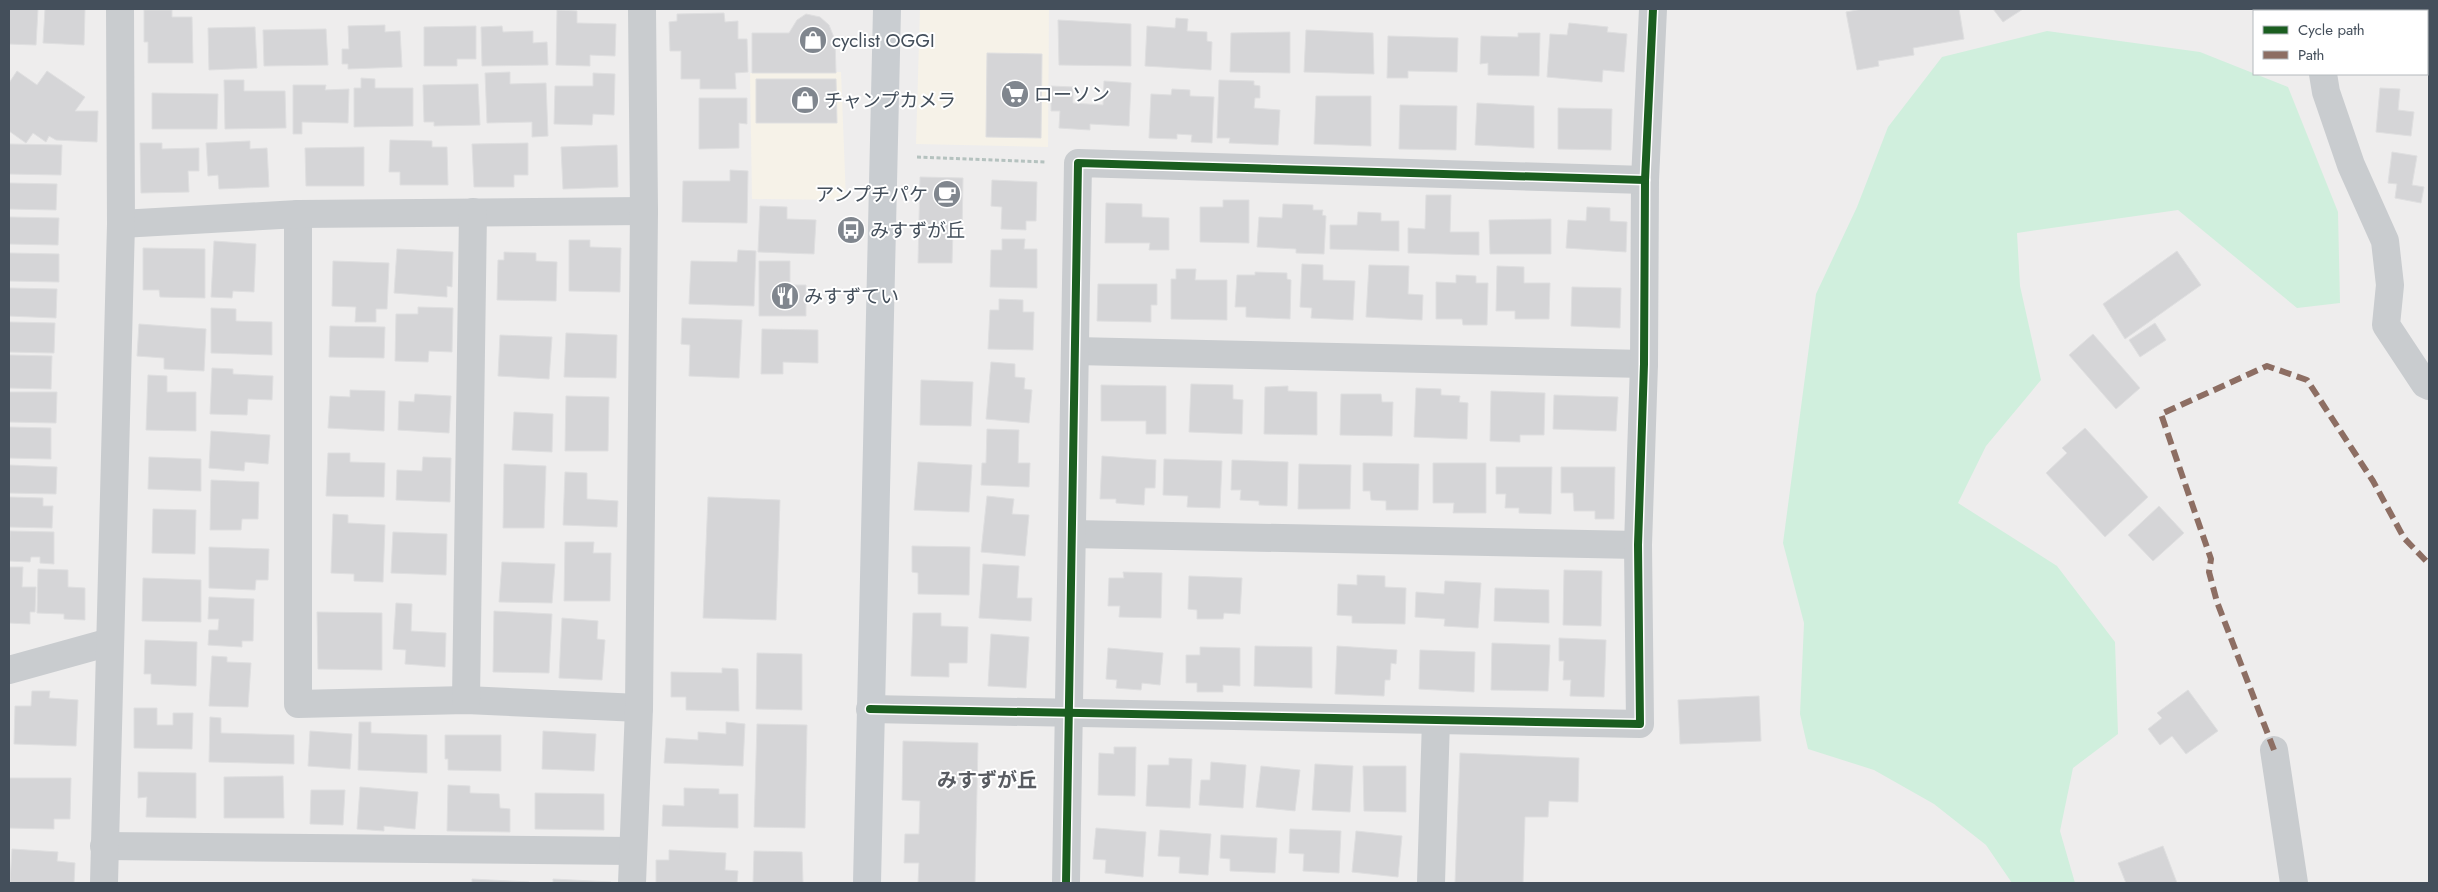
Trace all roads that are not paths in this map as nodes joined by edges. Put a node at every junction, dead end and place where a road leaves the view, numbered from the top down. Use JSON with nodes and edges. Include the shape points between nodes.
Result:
{"nodes":[{"id":1,"x":120,"y":9,"type":"edge"},
{"id":2,"x":642,"y":9,"type":"edge"},
{"id":3,"x":887,"y":9,"type":"edge"},
{"id":4,"x":1654,"y":9,"type":"edge"},
{"id":5,"x":2323,"y":75,"type":"edge"},
{"id":6,"x":1645,"y":180,"type":"junction"},
{"id":7,"x":644,"y":211,"type":"junction"},
{"id":8,"x":473,"y":212,"type":"junction"},
{"id":9,"x":298,"y":214,"type":"junction"},
{"id":10,"x":121,"y":224,"type":"junction"},
{"id":11,"x":1075,"y":351,"type":"junction"},
{"id":12,"x":1644,"y":364,"type":"junction"},
{"id":13,"x":2429,"y":386,"type":"edge"},
{"id":14,"x":1072,"y":534,"type":"junction"},
{"id":15,"x":1638,"y":545,"type":"junction"},
{"id":16,"x":110,"y":642,"type":"junction"},
{"id":17,"x":9,"y":670,"type":"edge"},
{"id":18,"x":466,"y":700,"type":"junction"},
{"id":19,"x":639,"y":708,"type":"junction"},
{"id":20,"x":870,"y":709,"type":"junction"},
{"id":21,"x":1069,"y":713,"type":"junction"},
{"id":22,"x":1436,"y":720,"type":"junction"},
{"id":23,"x":2274,"y":750,"type":"dead end"},
{"id":24,"x":104,"y":846,"type":"junction"},
{"id":25,"x":632,"y":851,"type":"junction"},
{"id":26,"x":104,"y":883,"type":"edge"},
{"id":27,"x":632,"y":883,"type":"edge"},
{"id":28,"x":867,"y":883,"type":"edge"},
{"id":29,"x":1066,"y":883,"type":"edge"},
{"id":30,"x":1431,"y":883,"type":"edge"},
{"id":31,"x":2294,"y":883,"type":"edge"}],
"edges":[{"from":1,"to":10,"type":"street"},
{"from":2,"to":7,"type":"street"},
{"from":3,"to":20,"type":"street"},
{"from":4,"to":6,"type":"street"},
{"from":5,"to":13,"type":"street","via":[[2351,165],[2385,241],[2390,285],[2386,325]]},
{"from":6,"to":11,"type":"street","via":[[1078,163]]},
{"from":6,"to":12,"type":"street"},
{"from":7,"to":8,"type":"street"},
{"from":7,"to":19,"type":"street"},
{"from":8,"to":9,"type":"street"},
{"from":8,"to":18,"type":"street"},
{"from":9,"to":10,"type":"street"},
{"from":9,"to":18,"type":"street","via":[[298,704]]},
{"from":10,"to":16,"type":"street"},
{"from":11,"to":12,"type":"street"},
{"from":11,"to":14,"type":"street"},
{"from":12,"to":15,"type":"street"},
{"from":14,"to":15,"type":"street"},
{"from":14,"to":21,"type":"street"},
{"from":15,"to":22,"type":"street","via":[[1640,724]]},
{"from":16,"to":17,"type":"street"},
{"from":16,"to":24,"type":"street"},
{"from":18,"to":19,"type":"street"},
{"from":19,"to":25,"type":"street"},
{"from":20,"to":21,"type":"street"},
{"from":20,"to":28,"type":"street"},
{"from":21,"to":22,"type":"street"},
{"from":21,"to":29,"type":"street"},
{"from":22,"to":30,"type":"street"},
{"from":23,"to":31,"type":"street"},
{"from":24,"to":25,"type":"street"},
{"from":24,"to":26,"type":"street"},
{"from":25,"to":27,"type":"street"}]}
